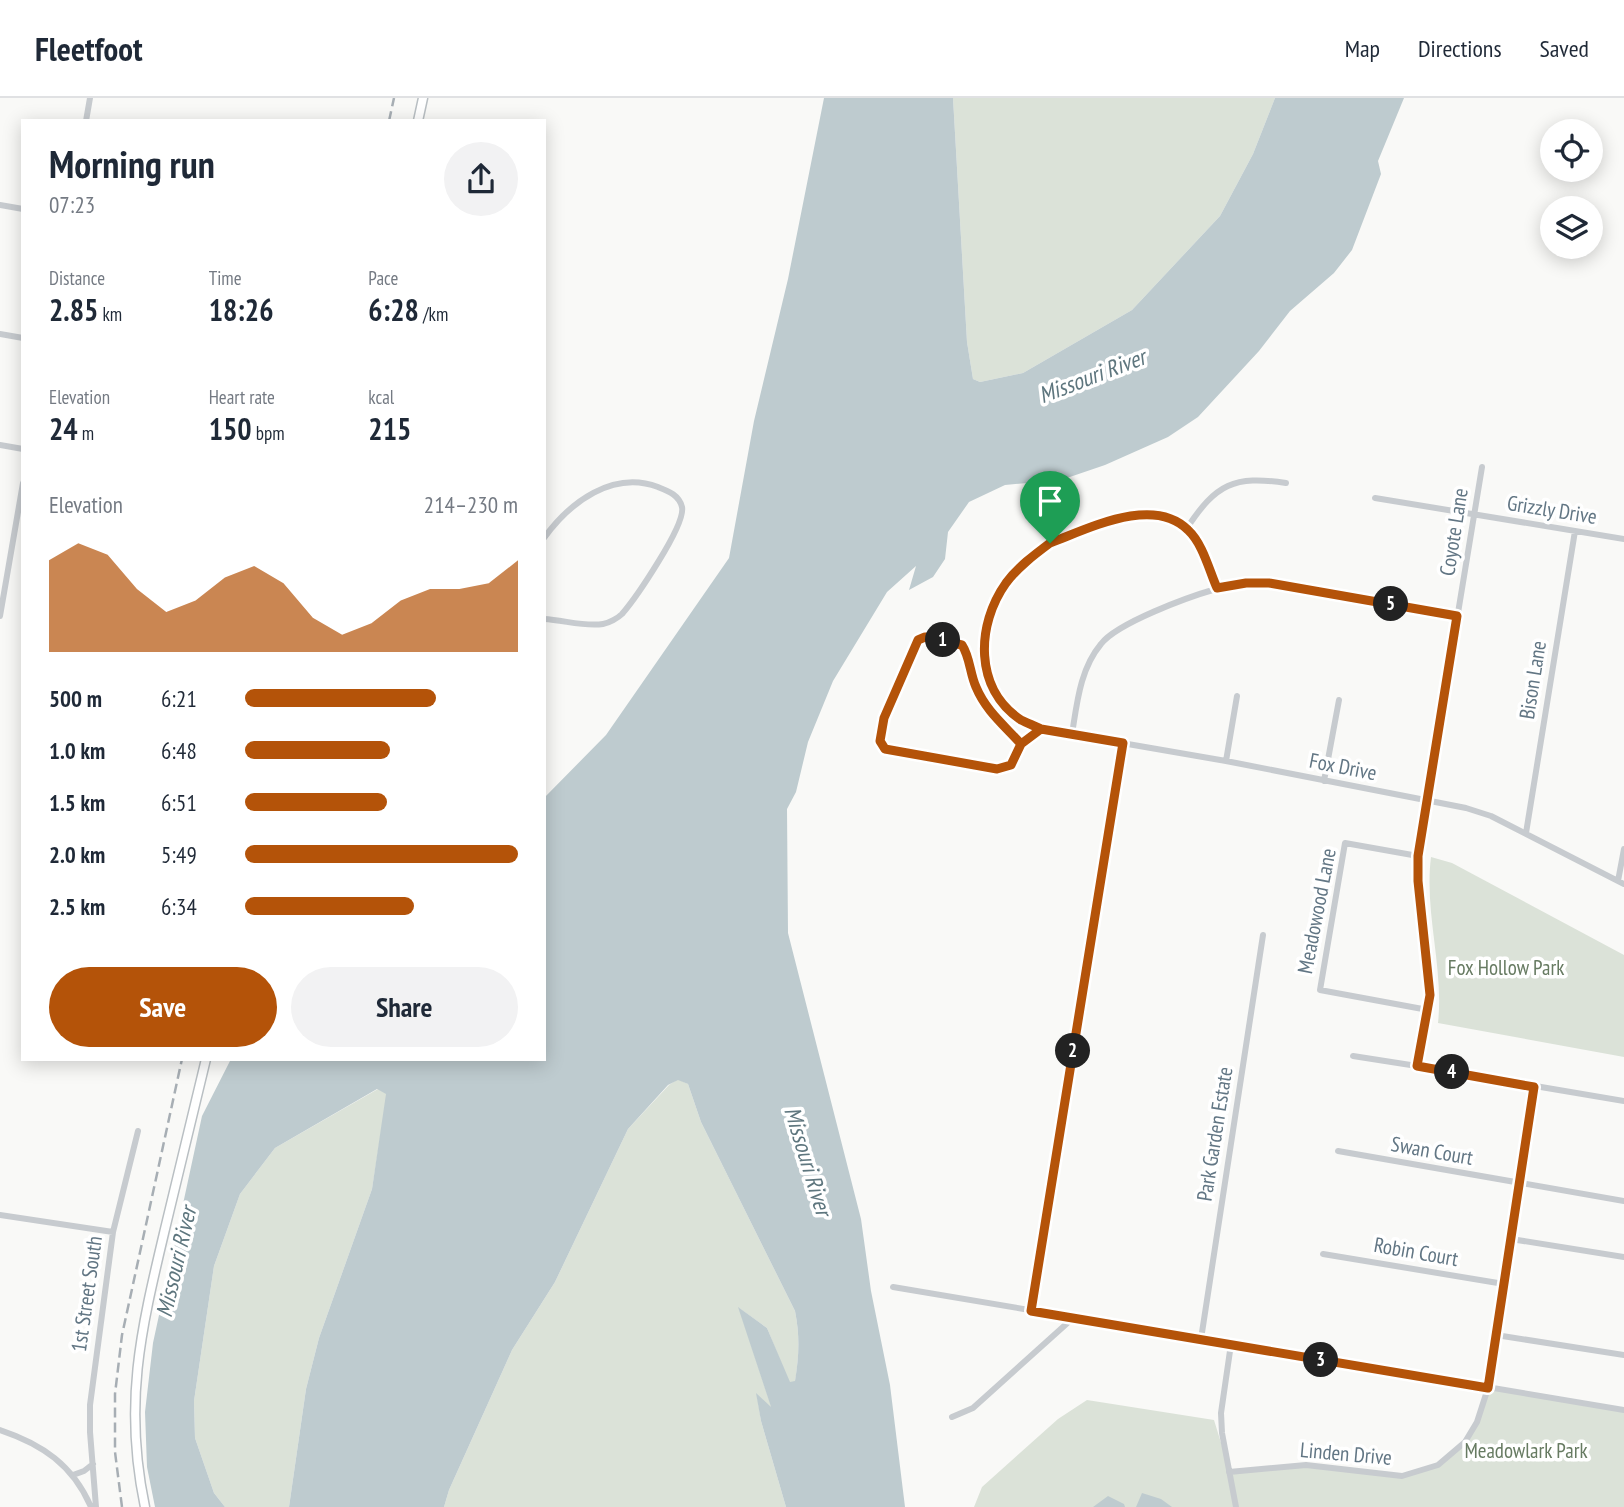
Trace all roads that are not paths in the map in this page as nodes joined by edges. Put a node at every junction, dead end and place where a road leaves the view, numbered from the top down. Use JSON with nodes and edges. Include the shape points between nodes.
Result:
{"nodes":[{"id":1,"x":90,"y":98,"type":"edge"},
{"id":2,"x":423,"y":98,"type":"edge"},
{"id":3,"x":86,"y":119,"type":"edge"},
{"id":4,"x":418,"y":119,"type":"edge"},
{"id":5,"x":0,"y":205,"type":"edge"},
{"id":6,"x":21,"y":209,"type":"edge"},
{"id":7,"x":0,"y":334,"type":"edge"},
{"id":8,"x":21,"y":338,"type":"edge"},
{"id":9,"x":0,"y":445,"type":"edge"},
{"id":10,"x":21,"y":449,"type":"edge"},
{"id":11,"x":1482,"y":467,"type":"dead end"},
{"id":12,"x":1286,"y":483,"type":"dead end"},
{"id":13,"x":21,"y":495,"type":"edge"},
{"id":14,"x":1375,"y":498,"type":"dead end"},
{"id":15,"x":1475,"y":515,"type":"junction"},
{"id":16,"x":1187,"y":528,"type":"junction"},
{"id":17,"x":1575,"y":531,"type":"junction"},
{"id":18,"x":546,"y":536,"type":"edge"},
{"id":19,"x":1624,"y":539,"type":"edge"},
{"id":20,"x":1217,"y":588,"type":"junction"},
{"id":21,"x":1457,"y":616,"type":"junction"},
{"id":22,"x":0,"y":617,"type":"edge"},
{"id":23,"x":546,"y":619,"type":"edge"},
{"id":24,"x":1237,"y":696,"type":"dead end"},
{"id":25,"x":1339,"y":699,"type":"dead end"},
{"id":26,"x":1041,"y":729,"type":"junction"},
{"id":27,"x":1072,"y":734,"type":"junction"},
{"id":28,"x":1123,"y":743,"type":"junction"},
{"id":29,"x":1021,"y":744,"type":"junction"},
{"id":30,"x":1226,"y":761,"type":"junction"},
{"id":31,"x":1324,"y":781,"type":"junction"},
{"id":32,"x":1427,"y":802,"type":"junction"},
{"id":33,"x":1527,"y":833,"type":"junction"},
{"id":34,"x":1624,"y":849,"type":"edge"},
{"id":35,"x":1418,"y":856,"type":"junction"},
{"id":36,"x":1621,"y":883,"type":"edge"},
{"id":37,"x":1262,"y":935,"type":"dead end"},
{"id":38,"x":1428,"y":1010,"type":"junction"},
{"id":39,"x":1353,"y":1055,"type":"dead end"},
{"id":40,"x":206,"y":1061,"type":"edge"},
{"id":41,"x":1417,"y":1066,"type":"junction"},
{"id":42,"x":1534,"y":1087,"type":"junction"},
{"id":43,"x":1624,"y":1101,"type":"edge"},
{"id":44,"x":138,"y":1131,"type":"dead end"},
{"id":45,"x":1338,"y":1151,"type":"dead end"},
{"id":46,"x":1520,"y":1184,"type":"junction"},
{"id":47,"x":1624,"y":1201,"type":"edge"},
{"id":48,"x":0,"y":1215,"type":"edge"},
{"id":49,"x":113,"y":1233,"type":"junction"},
{"id":50,"x":1511,"y":1239,"type":"junction"},
{"id":51,"x":1323,"y":1254,"type":"dead end"},
{"id":52,"x":1624,"y":1258,"type":"edge"},
{"id":53,"x":1504,"y":1284,"type":"junction"},
{"id":54,"x":892,"y":1287,"type":"dead end"},
{"id":55,"x":1031,"y":1311,"type":"junction"},
{"id":56,"x":1073,"y":1318,"type":"junction"},
{"id":57,"x":1496,"y":1335,"type":"junction"},
{"id":58,"x":1201,"y":1339,"type":"junction"},
{"id":59,"x":1231,"y":1344,"type":"junction"},
{"id":60,"x":1624,"y":1355,"type":"edge"},
{"id":61,"x":1488,"y":1388,"type":"junction"},
{"id":62,"x":1624,"y":1410,"type":"edge"},
{"id":63,"x":952,"y":1417,"type":"dead end"},
{"id":64,"x":0,"y":1430,"type":"edge"},
{"id":65,"x":93,"y":1464,"type":"junction"},
{"id":66,"x":1229,"y":1472,"type":"junction"},
{"id":67,"x":73,"y":1475,"type":"junction"},
{"id":68,"x":93,"y":1507,"type":"edge"},
{"id":69,"x":145,"y":1507,"type":"edge"},
{"id":70,"x":1236,"y":1507,"type":"edge"}],
"edges":[{"from":1,"to":3,"type":"street"},
{"from":2,"to":4,"type":"street"},
{"from":5,"to":6,"type":"street"},
{"from":7,"to":8,"type":"street"},
{"from":9,"to":10,"type":"street"},
{"from":11,"to":15,"type":"street","name":"Coyote Lane"},
{"from":12,"to":16,"type":"street","via":[[1240,481],[1218,491],[1203,503]]},
{"from":13,"to":22,"type":"street"},
{"from":14,"to":15,"type":"street","name":"Grizzly Drive"},
{"from":15,"to":17,"type":"street","name":"Grizzly Drive"},
{"from":15,"to":21,"type":"street","name":"Coyote Lane"},
{"from":16,"to":20,"type":"street","via":[[1198,542]]},
{"from":16,"to":26,"type":"street","name":"Fox Drive","via":[[1145,513],[1122,516],[1050,543],[1020,566],[1005,585],[985,628],[985,666],[993,688],[1008,708]]},
{"from":17,"to":19,"type":"street","name":"Grizzly Drive"},
{"from":17,"to":33,"type":"street","name":"Bison Lane"},
{"from":18,"to":23,"type":"street","via":[[597,489],[618,482],[647,483],[665,490],[675,495],[682,508],[673,536],[620,617],[604,624]]},
{"from":20,"to":21,"type":"street","via":[[1269,583]]},
{"from":20,"to":27,"type":"street","via":[[1127,623],[1102,642],[1087,666]]},
{"from":21,"to":32,"type":"street","name":"Coyote Lane"},
{"from":24,"to":30,"type":"street"},
{"from":25,"to":31,"type":"street"},
{"from":26,"to":27,"type":"street","name":"Fox Drive"},
{"from":26,"to":29,"type":"street"},
{"from":27,"to":28,"type":"street","name":"Fox Drive"},
{"from":28,"to":30,"type":"street","name":"Fox Drive"},
{"from":28,"to":55,"type":"street"},
{"from":29,"to":29,"type":"street","via":[[1011,765],[997,769],[882,747],[884,718],[920,637],[962,645],[985,705]]},
{"from":30,"to":31,"type":"street","name":"Fox Drive"},
{"from":31,"to":32,"type":"street","name":"Fox Drive"},
{"from":32,"to":33,"type":"street","name":"Fox Drive","via":[[1466,808]]},
{"from":32,"to":35,"type":"street","name":"Coyote Lane"},
{"from":33,"to":36,"type":"street","name":"Fox Drive"},
{"from":34,"to":36,"type":"street"},
{"from":35,"to":38,"type":"street","name":"Coyote Lane"},
{"from":35,"to":38,"type":"street","name":"Meadowood Lane","via":[[1345,843],[1320,990]]},
{"from":37,"to":58,"type":"street","name":"Park Garden Estate"},
{"from":38,"to":41,"type":"street","name":"Coyote Lane"},
{"from":39,"to":41,"type":"street"},
{"from":40,"to":69,"type":"street","via":[[136,1367],[134,1426]]},
{"from":41,"to":42,"type":"street"},
{"from":42,"to":43,"type":"street"},
{"from":42,"to":46,"type":"street","name":"Linden Drive"},
{"from":44,"to":49,"type":"street","name":"1st Street South"},
{"from":45,"to":46,"type":"street","name":"Swan Court"},
{"from":46,"to":47,"type":"street","name":"Swan Court"},
{"from":46,"to":50,"type":"street","name":"Linden Drive"},
{"from":48,"to":49,"type":"street"},
{"from":49,"to":65,"type":"street","name":"1st Street South","via":[[90,1405]]},
{"from":50,"to":52,"type":"street"},
{"from":50,"to":53,"type":"street","name":"Linden Drive"},
{"from":51,"to":53,"type":"street","name":"Robin Court"},
{"from":53,"to":57,"type":"street","name":"Linden Drive"},
{"from":54,"to":55,"type":"street"},
{"from":55,"to":56,"type":"street"},
{"from":56,"to":58,"type":"street"},
{"from":56,"to":63,"type":"street","via":[[973,1408]]},
{"from":57,"to":60,"type":"street"},
{"from":57,"to":61,"type":"street","name":"Linden Drive"},
{"from":58,"to":59,"type":"street"},
{"from":59,"to":61,"type":"street"},
{"from":59,"to":66,"type":"street","via":[[1221,1413]]},
{"from":61,"to":62,"type":"street"},
{"from":61,"to":66,"type":"street","name":"Linden Drive","via":[[1465,1442],[1437,1465],[1402,1476],[1306,1465]]},
{"from":64,"to":67,"type":"street","via":[[51,1454]]},
{"from":65,"to":67,"type":"street"},
{"from":65,"to":68,"type":"street","name":"1st Street South"},
{"from":66,"to":70,"type":"street"},
{"from":67,"to":68,"type":"street"}]}
